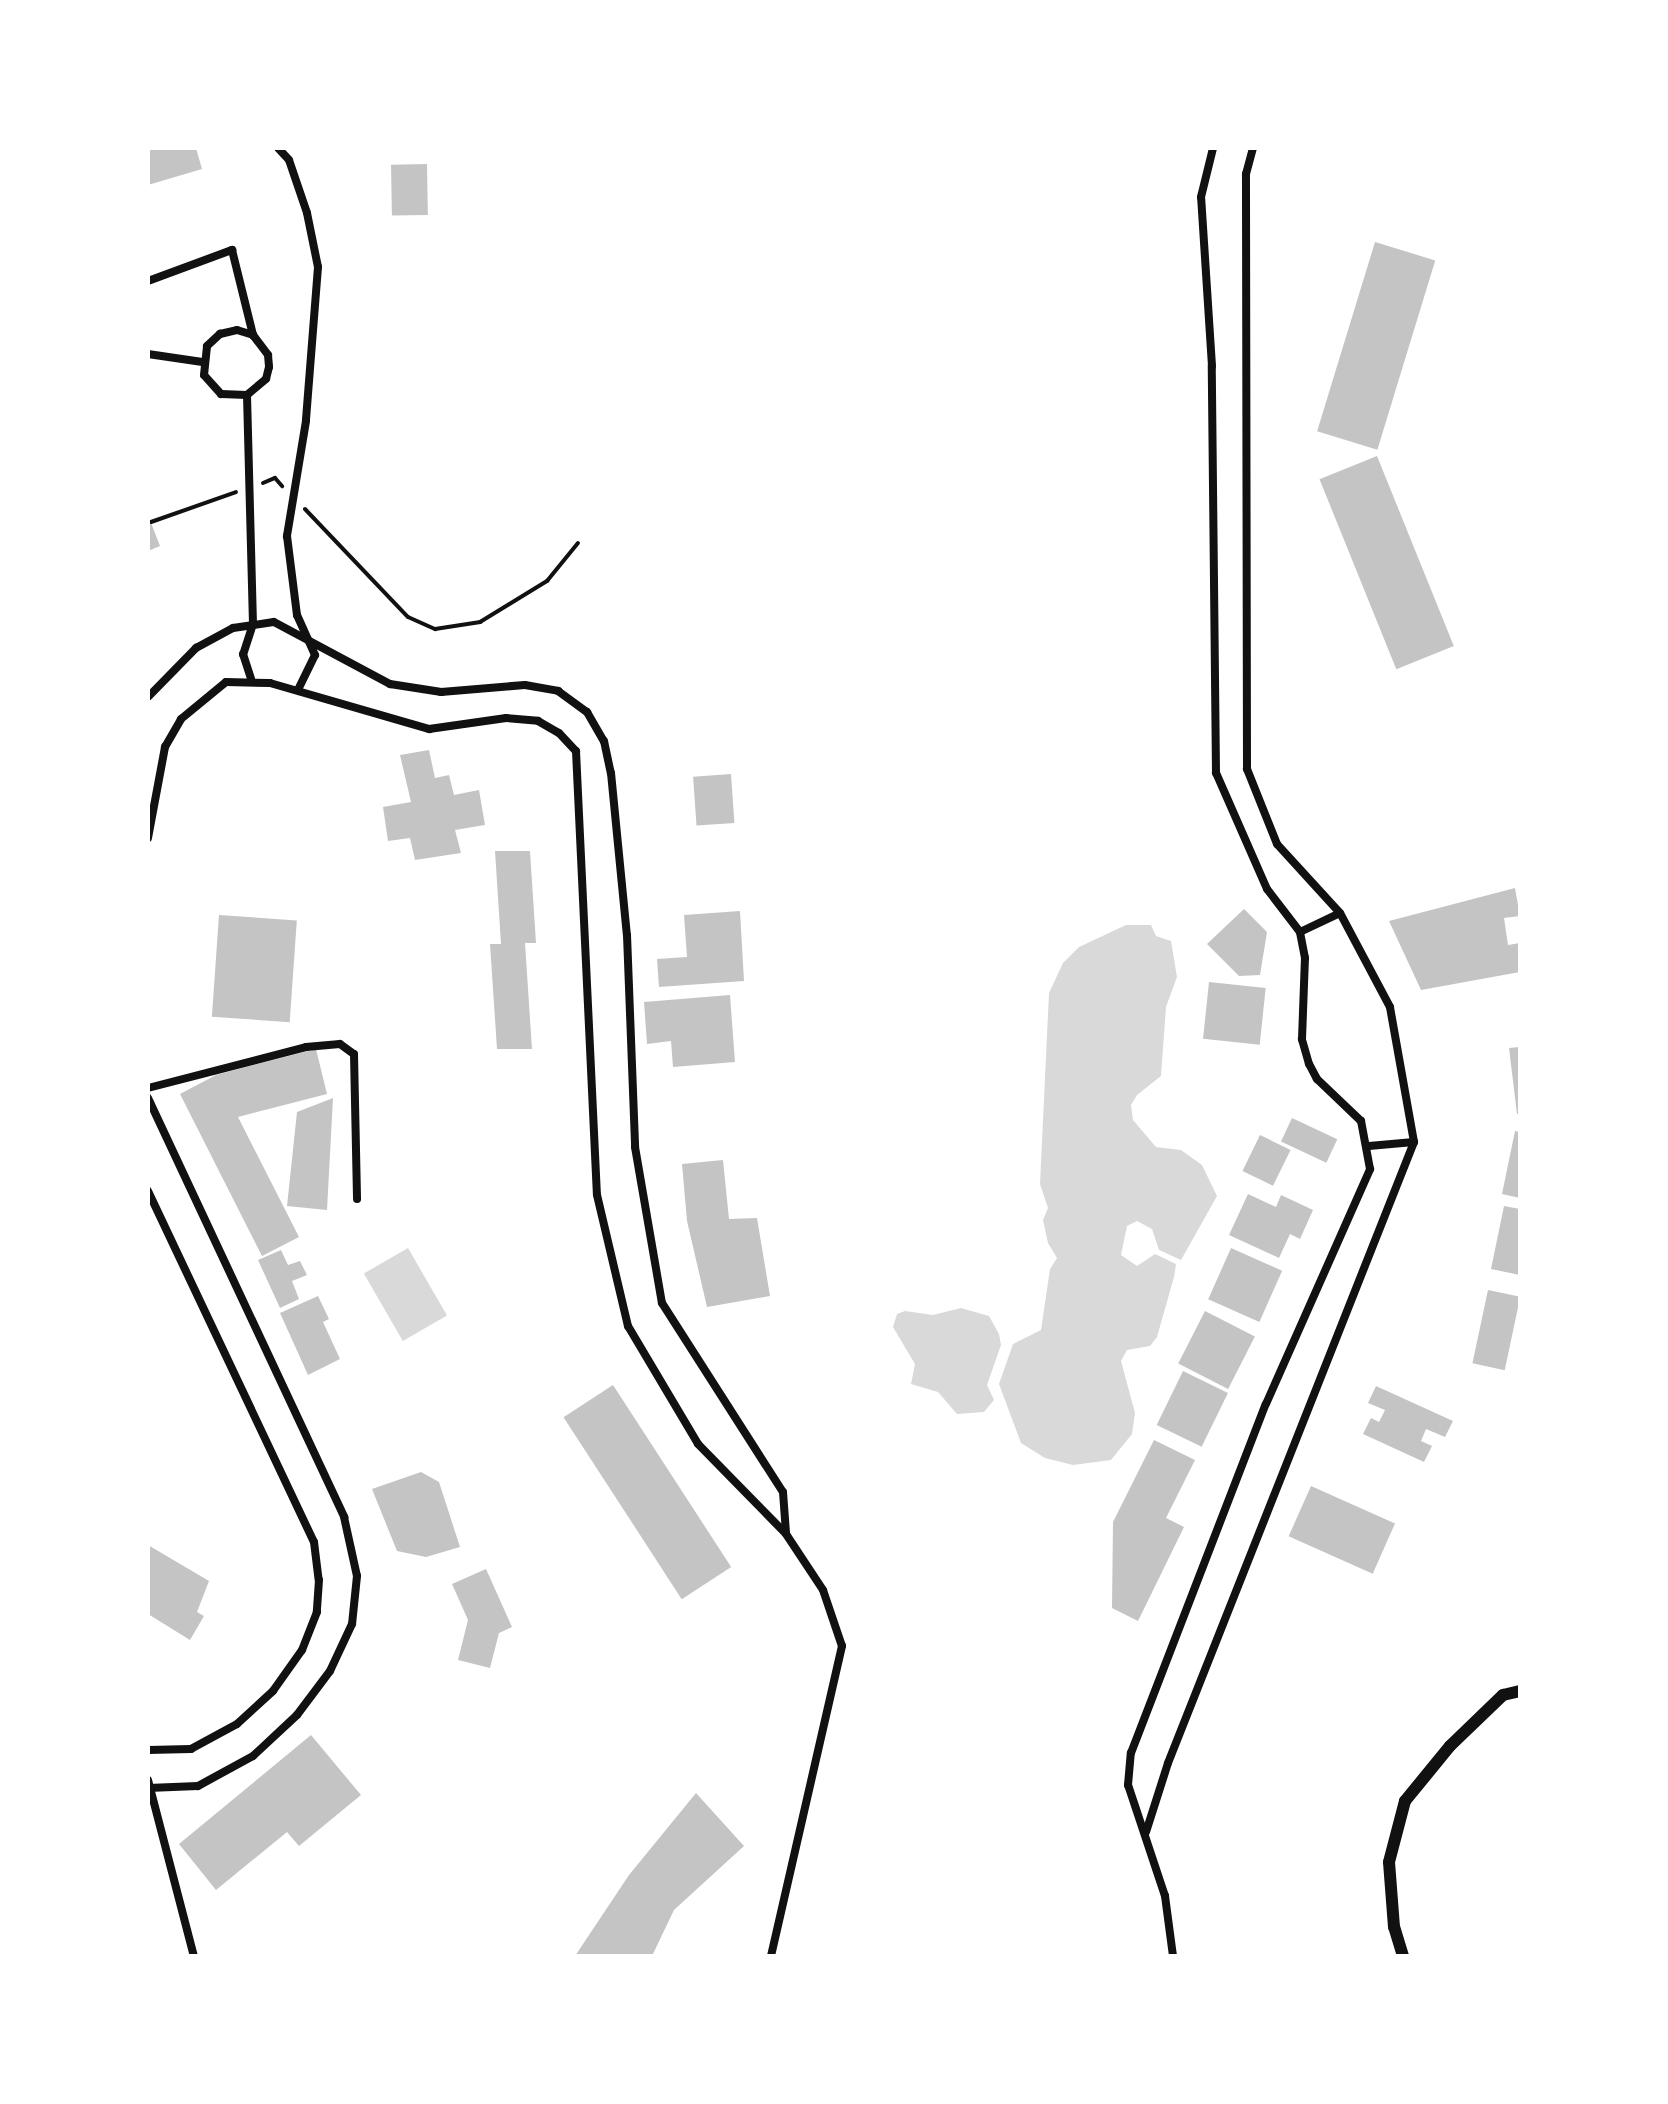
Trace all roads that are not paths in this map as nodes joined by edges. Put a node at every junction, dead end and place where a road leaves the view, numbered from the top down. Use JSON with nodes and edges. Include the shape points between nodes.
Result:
{"nodes":[{"id":1,"x":278,"y":148,"type":"edge"},
{"id":2,"x":1213,"y":148,"type":"edge"},
{"id":3,"x":1253,"y":148,"type":"edge"},
{"id":4,"x":148,"y":281,"type":"edge"},
{"id":5,"x":253,"y":335,"type":"junction"},
{"id":6,"x":148,"y":354,"type":"edge"},
{"id":7,"x":202,"y":362,"type":"junction"},
{"id":8,"x":247,"y":395,"type":"junction"},
{"id":9,"x":253,"y":624,"type":"junction"},
{"id":10,"x":313,"y":643,"type":"junction"},
{"id":11,"x":251,"y":679,"type":"junction"},
{"id":12,"x":298,"y":690,"type":"junction"},
{"id":13,"x":148,"y":697,"type":"edge"},
{"id":14,"x":148,"y":838,"type":"edge"},
{"id":15,"x":1340,"y":913,"type":"junction"},
{"id":16,"x":1300,"y":932,"type":"junction"},
{"id":17,"x":148,"y":1088,"type":"edge"},
{"id":18,"x":148,"y":1098,"type":"edge"},
{"id":19,"x":1414,"y":1142,"type":"junction"},
{"id":20,"x":1369,"y":1146,"type":"junction"},
{"id":21,"x":148,"y":1191,"type":"edge"},
{"id":22,"x":357,"y":1199,"type":"dead end"},
{"id":23,"x":786,"y":1534,"type":"junction"},
{"id":24,"x":1520,"y":1691,"type":"edge"},
{"id":25,"x":148,"y":1750,"type":"edge"},
{"id":26,"x":148,"y":1780,"type":"edge"},
{"id":27,"x":148,"y":1788,"type":"edge"},
{"id":28,"x":1145,"y":1832,"type":"junction"},
{"id":29,"x":194,"y":1956,"type":"edge"},
{"id":30,"x":771,"y":1956,"type":"edge"},
{"id":31,"x":1173,"y":1956,"type":"edge"},
{"id":32,"x":1403,"y":1956,"type":"edge"}],
"edges":[{"from":1,"to":10,"type":"street","via":[[289,160],[307,213],[318,267],[306,421],[287,536],[297,615]]},
{"from":2,"to":16,"type":"street","via":[[1201,197],[1212,366],[1216,773],[1267,889]]},
{"from":3,"to":15,"type":"street","via":[[1246,174],[1247,769],[1277,844]]},
{"from":4,"to":5,"type":"street","via":[[232,250]]},
{"from":5,"to":7,"type":"street","via":[[237,330],[220,334],[207,346]]},
{"from":5,"to":8,"type":"street","via":[[268,355],[269,367],[266,379]]},
{"from":6,"to":7,"type":"street"},
{"from":7,"to":8,"type":"street","via":[[210,387],[234,398]]},
{"from":8,"to":9,"type":"street"},
{"from":9,"to":10,"type":"street","via":[[291,626]]},
{"from":9,"to":11,"type":"street","via":[[243,654]]},
{"from":9,"to":13,"type":"street","via":[[196,648]]},
{"from":10,"to":12,"type":"street","via":[[314,666]]},
{"from":10,"to":23,"type":"street","via":[[390,684],[441,692],[525,685],[558,691],[587,712],[604,741],[627,935],[635,1147],[662,1303],[783,1492]]},
{"from":11,"to":12,"type":"street"},
{"from":11,"to":14,"type":"street","via":[[226,682],[181,719],[165,747]]},
{"from":12,"to":23,"type":"street","via":[[429,729],[506,718],[538,721],[576,751],[597,1195],[628,1326],[698,1444]]},
{"from":15,"to":16,"type":"street"},
{"from":15,"to":19,"type":"street","via":[[1390,1007]]},
{"from":16,"to":20,"type":"street","via":[[1305,958],[1302,1039],[1309,1064],[1317,1079],[1361,1121]]},
{"from":17,"to":22,"type":"street","via":[[306,1047],[340,1044],[354,1054]]},
{"from":18,"to":27,"type":"street","via":[[344,1517],[357,1576],[352,1624],[330,1671],[297,1715],[253,1756],[198,1786]]},
{"from":19,"to":20,"type":"street"},
{"from":19,"to":28,"type":"street"},
{"from":20,"to":28,"type":"street","via":[[1370,1169],[1266,1404],[1131,1753],[1128,1785]]},
{"from":21,"to":25,"type":"street","via":[[314,1542],[319,1580],[317,1612],[302,1650],[273,1691],[237,1724],[191,1749]]},
{"from":23,"to":30,"type":"street","via":[[823,1590],[842,1646]]},
{"from":24,"to":32,"type":"main road","via":[[1503,1695],[1450,1746],[1405,1801],[1389,1862],[1394,1927]]},
{"from":26,"to":27,"type":"street"},
{"from":27,"to":29,"type":"street"},
{"from":28,"to":31,"type":"street","via":[[1165,1896]]}]}
